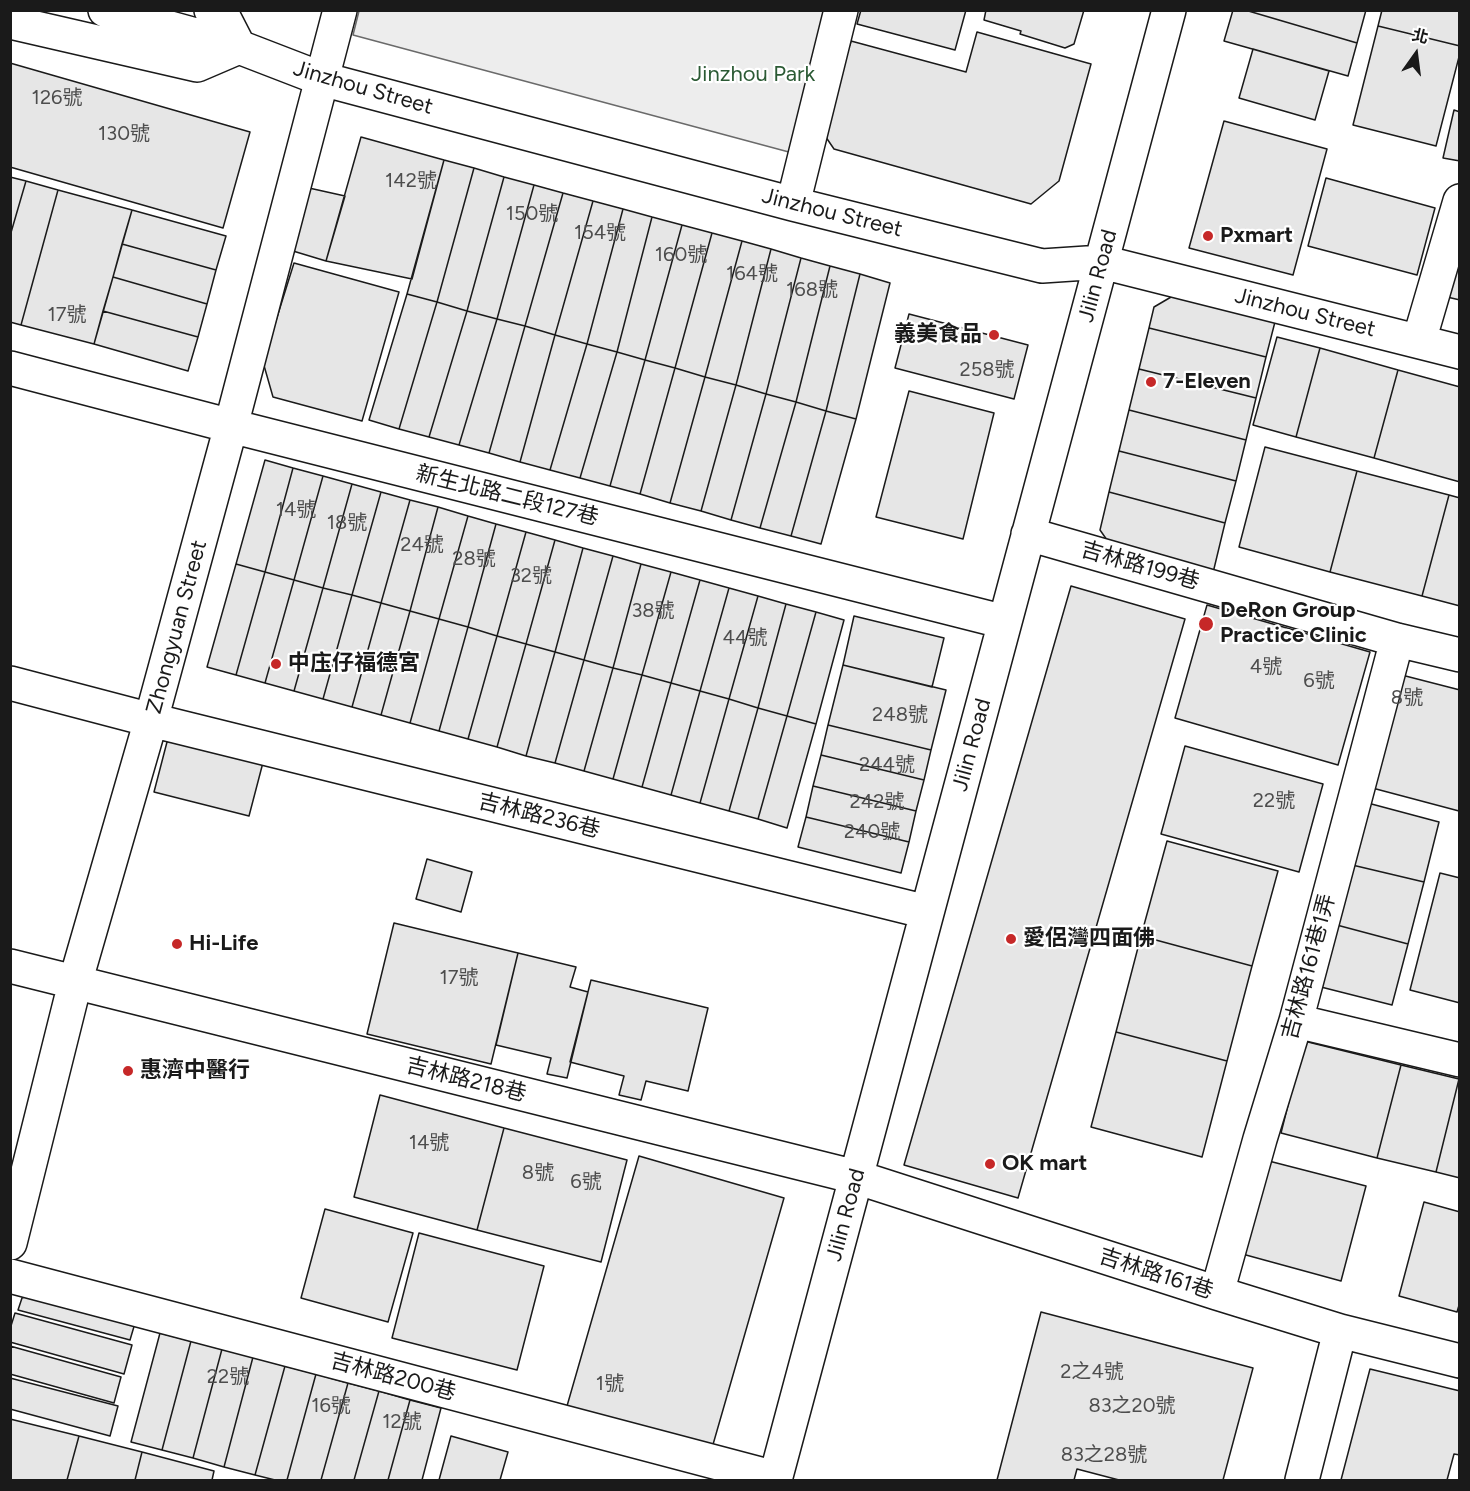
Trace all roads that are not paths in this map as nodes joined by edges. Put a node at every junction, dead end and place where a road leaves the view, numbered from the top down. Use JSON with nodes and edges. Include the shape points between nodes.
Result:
{"nodes":[{"id":1,"x":105,"y":10,"type":"edge"},
{"id":2,"x":340,"y":10,"type":"edge"},
{"id":3,"x":841,"y":10,"type":"edge"},
{"id":4,"x":1169,"y":10,"type":"edge"},
{"id":5,"x":10,"y":22,"type":"edge"},
{"id":6,"x":220,"y":33,"type":"edge"},
{"id":7,"x":322,"y":79,"type":"junction"},
{"id":8,"x":1460,"y":201,"type":"edge"},
{"id":9,"x":793,"y":204,"type":"junction"},
{"id":10,"x":1102,"y":262,"type":"junction"},
{"id":11,"x":1419,"y":341,"type":"junction"},
{"id":12,"x":1460,"y":352,"type":"edge"},
{"id":13,"x":10,"y":368,"type":"edge"},
{"id":14,"x":231,"y":426,"type":"junction"},
{"id":15,"x":1028,"y":534,"type":"junction"},
{"id":16,"x":1005,"y":622,"type":"junction"},
{"id":17,"x":1397,"y":640,"type":"junction"},
{"id":18,"x":1460,"y":655,"type":"edge"},
{"id":19,"x":10,"y":683,"type":"edge"},
{"id":20,"x":151,"y":720,"type":"junction"},
{"id":21,"x":927,"y":912,"type":"junction"},
{"id":22,"x":10,"y":966,"type":"edge"},
{"id":23,"x":75,"y":983,"type":"junction"},
{"id":24,"x":1296,"y":1021,"type":"junction"},
{"id":25,"x":1460,"y":1060,"type":"edge"},
{"id":26,"x":856,"y":1177,"type":"junction"},
{"id":27,"x":10,"y":1243,"type":"edge"},
{"id":28,"x":10,"y":1276,"type":"edge"},
{"id":29,"x":1217,"y":1293,"type":"junction"},
{"id":30,"x":1340,"y":1331,"type":"junction"},
{"id":31,"x":1460,"y":1361,"type":"edge"},
{"id":32,"x":775,"y":1479,"type":"edge"},
{"id":33,"x":1302,"y":1480,"type":"edge"}],
"edges":[{"from":1,"to":6,"type":"street","name":"Jinzhou Street"},
{"from":2,"to":7,"type":"street","name":"Zhongyuan Street"},
{"from":3,"to":9,"type":"street"},
{"from":4,"to":10,"type":"street","name":"Jilin Road"},
{"from":5,"to":6,"type":"street","via":[[197,66]]},
{"from":6,"to":7,"type":"street","name":"Jinzhou Street"},
{"from":7,"to":9,"type":"street","name":"Jinzhou Street"},
{"from":7,"to":14,"type":"street","name":"Zhongyuan Street"},
{"from":8,"to":11,"type":"street"},
{"from":9,"to":10,"type":"street","name":"Jinzhou Street","via":[[1042,266]]},
{"from":10,"to":11,"type":"street","name":"Jinzhou Street"},
{"from":10,"to":15,"type":"street","name":"Jilin Road"},
{"from":11,"to":12,"type":"street","name":"Jinzhou Street"},
{"from":13,"to":14,"type":"street","name":"新生北路二段127巷"},
{"from":14,"to":16,"type":"street","name":"新生北路二段127巷"},
{"from":14,"to":20,"type":"street","name":"Zhongyuan Street"},
{"from":15,"to":16,"type":"street","name":"Jilin Road"},
{"from":15,"to":17,"type":"street","name":"吉林路199巷"},
{"from":16,"to":21,"type":"street","name":"Jilin Road"},
{"from":17,"to":18,"type":"street","name":"吉林路199巷"},
{"from":17,"to":24,"type":"street","name":"吉林路161巷1弄"},
{"from":19,"to":20,"type":"street","name":"吉林路236巷"},
{"from":20,"to":21,"type":"street","name":"吉林路236巷"},
{"from":20,"to":23,"type":"street","name":"Zhongyuan Street"},
{"from":21,"to":26,"type":"street","name":"Jilin Road"},
{"from":22,"to":23,"type":"street","name":"吉林路218巷"},
{"from":23,"to":26,"type":"street","name":"吉林路218巷"},
{"from":23,"to":27,"type":"street","name":"Zhongyuan Street"},
{"from":24,"to":25,"type":"street"},
{"from":24,"to":29,"type":"street","name":"吉林路161巷1弄"},
{"from":26,"to":29,"type":"street","name":"吉林路161巷"},
{"from":26,"to":32,"type":"street","name":"Jilin Road"},
{"from":28,"to":32,"type":"street","name":"吉林路200巷"},
{"from":29,"to":30,"type":"street","name":"吉林路161巷"},
{"from":30,"to":31,"type":"street","name":"吉林路161巷"},
{"from":30,"to":33,"type":"street"}]}
